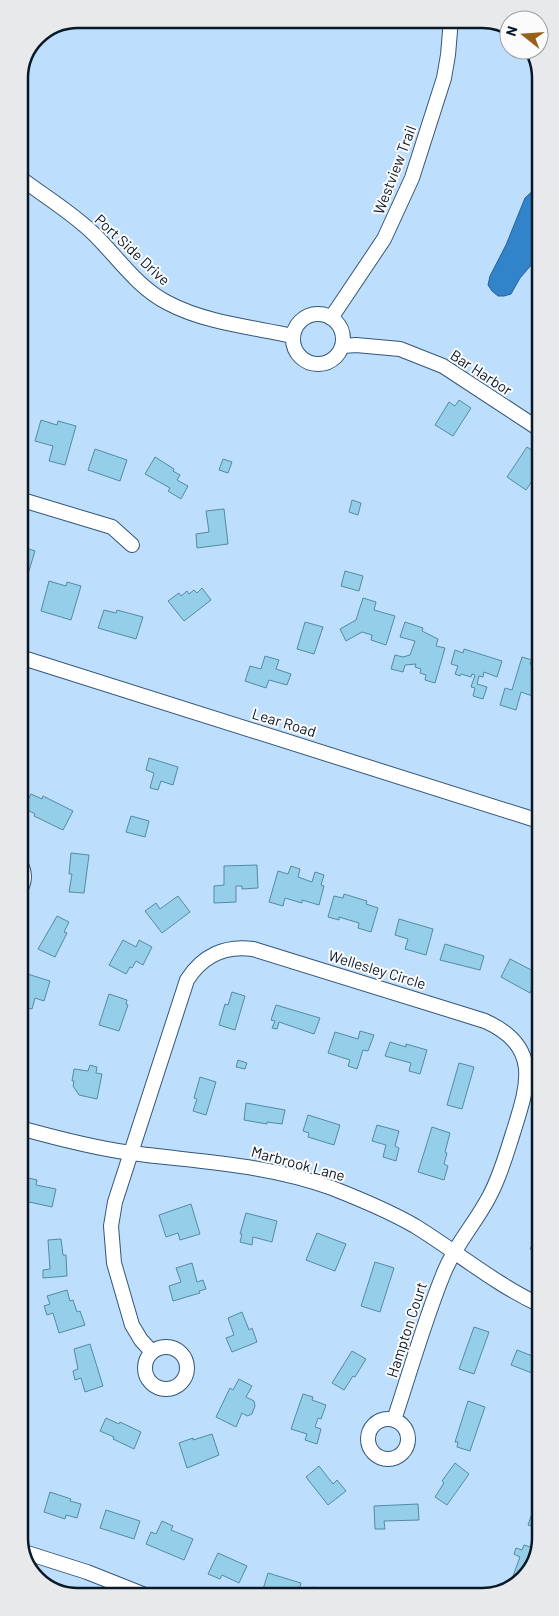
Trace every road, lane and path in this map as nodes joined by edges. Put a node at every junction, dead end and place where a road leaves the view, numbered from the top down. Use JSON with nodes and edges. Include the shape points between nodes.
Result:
{"nodes":[{"id":1,"x":450,"y":28,"type":"edge"},
{"id":2,"x":28,"y":184,"type":"edge"},
{"id":3,"x":331,"y":318,"type":"junction"},
{"id":4,"x":293,"y":336,"type":"junction"},
{"id":5,"x":342,"y":346,"type":"junction"},
{"id":6,"x":532,"y":421,"type":"edge"},
{"id":7,"x":28,"y":502,"type":"edge"},
{"id":8,"x":132,"y":545,"type":"dead end"},
{"id":9,"x":28,"y":660,"type":"edge"},
{"id":10,"x":532,"y":818,"type":"edge"},
{"id":11,"x":28,"y":1130,"type":"edge"},
{"id":12,"x":131,"y":1152,"type":"junction"},
{"id":13,"x":454,"y":1251,"type":"junction"},
{"id":14,"x":532,"y":1301,"type":"edge"},
{"id":15,"x":152,"y":1352,"type":"dead end"},
{"id":16,"x":394,"y":1420,"type":"dead end"},
{"id":17,"x":30,"y":1555,"type":"edge"},
{"id":18,"x":127,"y":1588,"type":"edge"}],
"edges":[{"from":1,"to":3,"type":"street","name":"Westview Trail","via":[[444,78],[412,178],[384,239]]},
{"from":2,"to":4,"type":"street","name":"Port Side Drive","via":[[84,225],[132,275],[167,303],[213,319]]},
{"from":3,"to":4,"type":"street","via":[[323,315],[307,317]]},
{"from":3,"to":5,"type":"street","via":[[342,330]]},
{"from":4,"to":5,"type":"street","via":[[302,359],[318,365],[333,360]]},
{"from":5,"to":6,"type":"street","name":"Bar Harbor","via":[[356,344],[400,349],[443,366]]},
{"from":7,"to":8,"type":"street","via":[[112,527]]},
{"from":9,"to":10,"type":"street","name":"Lear Road"},
{"from":11,"to":12,"type":"street","name":"Marbrook Lane"},
{"from":12,"to":13,"type":"street","name":"Marbrook Lane","via":[[244,1165],[322,1185],[373,1205]]},
{"from":12,"to":13,"type":"street","name":"Wellesley Circle","via":[[192,971],[217,952],[232,948],[253,949],[485,1021],[499,1027],[514,1042],[526,1070],[526,1091],[496,1184]]},
{"from":12,"to":15,"type":"street","name":"Wellesley Circle","via":[[113,1214],[112,1251],[132,1325]]},
{"from":13,"to":14,"type":"street","name":"Marbrook Lane","via":[[499,1283]]},
{"from":13,"to":16,"type":"street","name":"Hampton Court"},
{"from":17,"to":18,"type":"street"}]}
